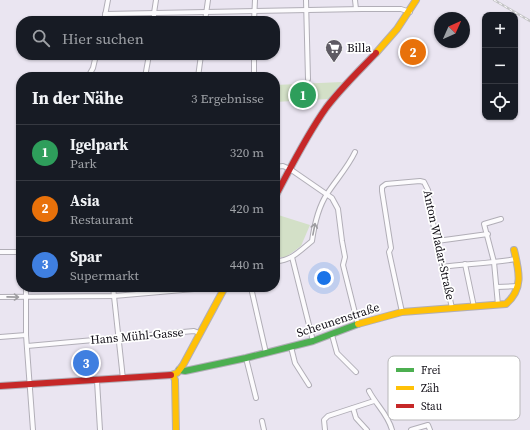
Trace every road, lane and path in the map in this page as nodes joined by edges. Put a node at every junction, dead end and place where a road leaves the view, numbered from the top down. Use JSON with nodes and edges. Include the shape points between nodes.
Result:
{"nodes":[{"id":1,"x":108,"y":0,"type":"edge"},
{"id":2,"x":156,"y":0,"type":"edge"},
{"id":3,"x":208,"y":0,"type":"edge"},
{"id":4,"x":255,"y":0,"type":"edge"},
{"id":5,"x":306,"y":0,"type":"edge"},
{"id":6,"x":356,"y":0,"type":"edge"},
{"id":7,"x":416,"y":0,"type":"edge"},
{"id":8,"x":356,"y":9,"type":"junction"},
{"id":9,"x":307,"y":10,"type":"junction"},
{"id":10,"x":254,"y":11,"type":"junction"},
{"id":11,"x":410,"y":12,"type":"junction"},
{"id":12,"x":154,"y":13,"type":"junction"},
{"id":13,"x":206,"y":13,"type":"junction"},
{"id":14,"x":105,"y":14,"type":"joint"},
{"id":15,"x":206,"y":16,"type":"edge"},
{"id":16,"x":254,"y":16,"type":"edge"},
{"id":17,"x":95,"y":60,"type":"edge"},
{"id":18,"x":148,"y":60,"type":"edge"},
{"id":19,"x":200,"y":60,"type":"edge"},
{"id":20,"x":254,"y":60,"type":"edge"},
{"id":21,"x":91,"y":72,"type":"edge"},
{"id":22,"x":146,"y":72,"type":"edge"},
{"id":23,"x":199,"y":72,"type":"edge"},
{"id":24,"x":254,"y":72,"type":"edge"},
{"id":25,"x":308,"y":79,"type":"dead end"},
{"id":26,"x":354,"y":152,"type":"dead end"},
{"id":27,"x":280,"y":166,"type":"edge"},
{"id":28,"x":290,"y":169,"type":"junction"},
{"id":29,"x":280,"y":188,"type":"edge"},
{"id":30,"x":327,"y":194,"type":"junction"},
{"id":31,"x":501,"y":219,"type":"dead end"},
{"id":32,"x":488,"y":234,"type":"junction"},
{"id":33,"x":436,"y":241,"type":"junction"},
{"id":34,"x":514,"y":250,"type":"dead end"},
{"id":35,"x":0,"y":252,"type":"edge"},
{"id":36,"x":16,"y":252,"type":"edge"},
{"id":37,"x":292,"y":257,"type":"junction"},
{"id":38,"x":516,"y":259,"type":"junction"},
{"id":39,"x":280,"y":261,"type":"edge"},
{"id":40,"x":494,"y":262,"type":"junction"},
{"id":41,"x":465,"y":264,"type":"junction"},
{"id":42,"x":442,"y":267,"type":"junction"},
{"id":43,"x":518,"y":286,"type":"junction"},
{"id":44,"x":497,"y":287,"type":"junction"},
{"id":45,"x":26,"y":292,"type":"edge"},
{"id":46,"x":114,"y":292,"type":"edge"},
{"id":47,"x":160,"y":292,"type":"edge"},
{"id":48,"x":222,"y":292,"type":"edge"},
{"id":49,"x":252,"y":292,"type":"dead end"},
{"id":50,"x":0,"y":296,"type":"edge"},
{"id":51,"x":114,"y":296,"type":"junction"},
{"id":52,"x":26,"y":297,"type":"junction"},
{"id":53,"x":498,"y":306,"type":"junction"},
{"id":54,"x":474,"y":307,"type":"junction"},
{"id":55,"x":452,"y":308,"type":"junction"},
{"id":56,"x":402,"y":312,"type":"junction"},
{"id":57,"x":358,"y":325,"type":"junction"},
{"id":58,"x":199,"y":333,"type":"junction"},
{"id":59,"x":26,"y":335,"type":"junction"},
{"id":60,"x":332,"y":335,"type":"junction"},
{"id":61,"x":0,"y":337,"type":"edge"},
{"id":62,"x":118,"y":338,"type":"junction"},
{"id":63,"x":313,"y":341,"type":"junction"},
{"id":64,"x":27,"y":346,"type":"junction"},
{"id":65,"x":291,"y":347,"type":"junction"},
{"id":66,"x":266,"y":353,"type":"junction"},
{"id":67,"x":246,"y":358,"type":"junction"},
{"id":68,"x":179,"y":370,"type":"junction"},
{"id":69,"x":356,"y":372,"type":"dead end"},
{"id":70,"x":173,"y":375,"type":"junction"},
{"id":71,"x":123,"y":379,"type":"junction"},
{"id":72,"x":96,"y":381,"type":"junction"},
{"id":73,"x":30,"y":384,"type":"junction"},
{"id":74,"x":309,"y":385,"type":"dead end"},
{"id":75,"x":0,"y":386,"type":"edge"},
{"id":76,"x":368,"y":391,"type":"dead end"},
{"id":77,"x":256,"y":398,"type":"dead end"},
{"id":78,"x":374,"y":401,"type":"junction"},
{"id":79,"x":353,"y":408,"type":"junction"},
{"id":80,"x":262,"y":421,"type":"dead end"},
{"id":81,"x":33,"y":430,"type":"edge"},
{"id":82,"x":100,"y":430,"type":"edge"},
{"id":83,"x":176,"y":430,"type":"edge"},
{"id":84,"x":264,"y":430,"type":"edge"},
{"id":85,"x":326,"y":430,"type":"edge"},
{"id":86,"x":367,"y":430,"type":"edge"},
{"id":87,"x":392,"y":430,"type":"edge"},
{"id":88,"x":411,"y":430,"type":"edge"},
{"id":89,"x":430,"y":430,"type":"edge"}],
"edges":[{"from":1,"to":14,"type":"street"},
{"from":2,"to":12,"type":"street"},
{"from":3,"to":13,"type":"street"},
{"from":4,"to":10,"type":"street"},
{"from":5,"to":9,"type":"street"},
{"from":6,"to":8,"type":"street"},
{"from":7,"to":11,"type":"main road"},
{"from":8,"to":9,"type":"street"},
{"from":8,"to":11,"type":"street","via":[[401,9]]},
{"from":9,"to":10,"type":"street"},
{"from":9,"to":25,"type":"street"},
{"from":10,"to":13,"type":"street"},
{"from":10,"to":16,"type":"street"},
{"from":11,"to":28,"type":"main road","via":[[327,107]]},
{"from":12,"to":13,"type":"street"},
{"from":12,"to":14,"type":"street"},
{"from":13,"to":15,"type":"street"},
{"from":17,"to":21,"type":"street"},
{"from":18,"to":22,"type":"street"},
{"from":19,"to":23,"type":"street"},
{"from":20,"to":24,"type":"street"},
{"from":26,"to":30,"type":"street"},
{"from":27,"to":28,"type":"street"},
{"from":28,"to":29,"type":"main road"},
{"from":28,"to":30,"type":"street"},
{"from":37,"to":30,"type":"street","one_way":true,"via":[[312,241],[315,224]]},
{"from":30,"to":57,"type":"street","via":[[338,209],[345,257],[343,265]]},
{"from":31,"to":32,"type":"street","via":[[484,224]]},
{"from":32,"to":33,"type":"street"},
{"from":32,"to":40,"type":"street"},
{"from":33,"to":42,"type":"street","name":"Anton Wladar-Straße"},
{"from":33,"to":56,"type":"street","name":"Anton Wladar-Straße","via":[[428,190],[424,182],[386,184],[382,187],[391,248],[389,252]]},
{"from":34,"to":38,"type":"main road"},
{"from":35,"to":36,"type":"street"},
{"from":37,"to":39,"type":"street"},
{"from":37,"to":63,"type":"street"},
{"from":38,"to":40,"type":"street"},
{"from":38,"to":43,"type":"main road"},
{"from":40,"to":41,"type":"street"},
{"from":40,"to":44,"type":"street"},
{"from":41,"to":42,"type":"street"},
{"from":41,"to":54,"type":"street"},
{"from":42,"to":55,"type":"street","name":"Anton Wladar-Straße"},
{"from":43,"to":44,"type":"street"},
{"from":43,"to":53,"type":"main road","name":"Scheunenstraße","via":[[514,298]]},
{"from":44,"to":53,"type":"street"},
{"from":45,"to":52,"type":"street"},
{"from":46,"to":51,"type":"street"},
{"from":47,"to":51,"type":"street"},
{"from":48,"to":58,"type":"main road"},
{"from":49,"to":66,"type":"street"},
{"from":50,"to":52,"type":"street","one_way":true},
{"from":51,"to":52,"type":"street"},
{"from":51,"to":62,"type":"street"},
{"from":52,"to":59,"type":"street"},
{"from":53,"to":54,"type":"main road","name":"Scheunenstraße"},
{"from":54,"to":55,"type":"main road","name":"Scheunenstraße"},
{"from":55,"to":56,"type":"main road","name":"Scheunenstraße"},
{"from":56,"to":57,"type":"main road","name":"Scheunenstraße"},
{"from":57,"to":60,"type":"main road","name":"Scheunenstraße"},
{"from":58,"to":62,"type":"street","name":"Hans Mühl-Gasse","via":[[194,331]]},
{"from":58,"to":68,"type":"main road"},
{"from":59,"to":61,"type":"street"},
{"from":59,"to":64,"type":"street"},
{"from":60,"to":63,"type":"main road","name":"Scheunenstraße"},
{"from":60,"to":69,"type":"street","via":[[337,353]]},
{"from":62,"to":64,"type":"street","name":"Hans Mühl-Gasse"},
{"from":62,"to":71,"type":"street"},
{"from":63,"to":65,"type":"main road","name":"Scheunenstraße"},
{"from":64,"to":73,"type":"street"},
{"from":65,"to":66,"type":"main road","name":"Scheunenstraße"},
{"from":65,"to":74,"type":"street","via":[[294,363]]},
{"from":66,"to":67,"type":"main road","name":"Scheunenstraße"},
{"from":67,"to":68,"type":"main road","name":"Scheunenstraße","via":[[185,371]]},
{"from":67,"to":77,"type":"street"},
{"from":68,"to":70,"type":"main road"},
{"from":70,"to":71,"type":"main road"},
{"from":70,"to":83,"type":"main road"},
{"from":71,"to":72,"type":"main road"},
{"from":72,"to":73,"type":"main road"},
{"from":72,"to":82,"type":"street"},
{"from":73,"to":75,"type":"main road"},
{"from":73,"to":81,"type":"street"},
{"from":76,"to":78,"type":"street"},
{"from":78,"to":79,"type":"street"},
{"from":78,"to":87,"type":"street","via":[[385,414]]},
{"from":79,"to":85,"type":"street","via":[[325,418]]},
{"from":79,"to":86,"type":"street","via":[[359,422]]},
{"from":80,"to":84,"type":"street"},
{"from":88,"to":89,"type":"street","via":[[428,425]]}]}
